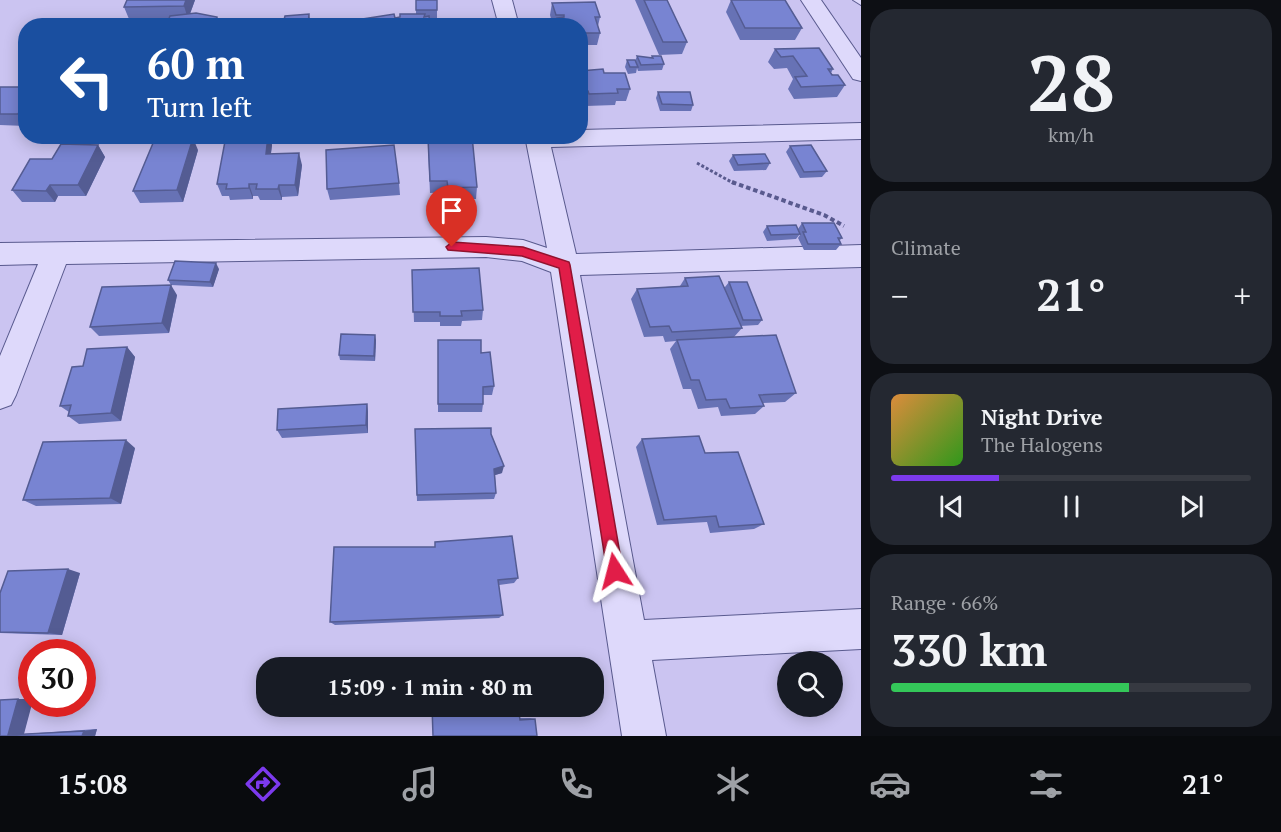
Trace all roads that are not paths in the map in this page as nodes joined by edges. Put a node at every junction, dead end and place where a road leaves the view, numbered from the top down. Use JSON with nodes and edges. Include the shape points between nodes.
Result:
{"nodes":[{"id":1,"x":502,"y":0,"type":"edge"},
{"id":2,"x":811,"y":0,"type":"edge"},
{"id":3,"x":507,"y":18,"type":"edge"},
{"id":4,"x":861,"y":74,"type":"edge"},
{"id":5,"x":861,"y":131,"type":"edge"},
{"id":6,"x":588,"y":137,"type":"edge"},
{"id":7,"x":539,"y":144,"type":"edge"},
{"id":8,"x":0,"y":254,"type":"edge"},
{"id":9,"x":56,"y":254,"type":"junction"},
{"id":10,"x":861,"y":256,"type":"edge"},
{"id":11,"x":564,"y":265,"type":"junction"},
{"id":12,"x":0,"y":395,"type":"edge"},
{"id":13,"x":861,"y":630,"type":"edge"},
{"id":14,"x":627,"y":641,"type":"junction"},
{"id":15,"x":644,"y":736,"type":"edge"}],
"edges":[{"from":1,"to":3,"type":"street"},
{"from":2,"to":4,"type":"street"},
{"from":5,"to":6,"type":"street"},
{"from":7,"to":11,"type":"street"},
{"from":8,"to":9,"type":"street"},
{"from":9,"to":11,"type":"street","via":[[486,247],[523,251]]},
{"from":9,"to":12,"type":"street"},
{"from":10,"to":11,"type":"street"},
{"from":11,"to":14,"type":"street"},
{"from":13,"to":14,"type":"street"},
{"from":14,"to":15,"type":"street"}]}
